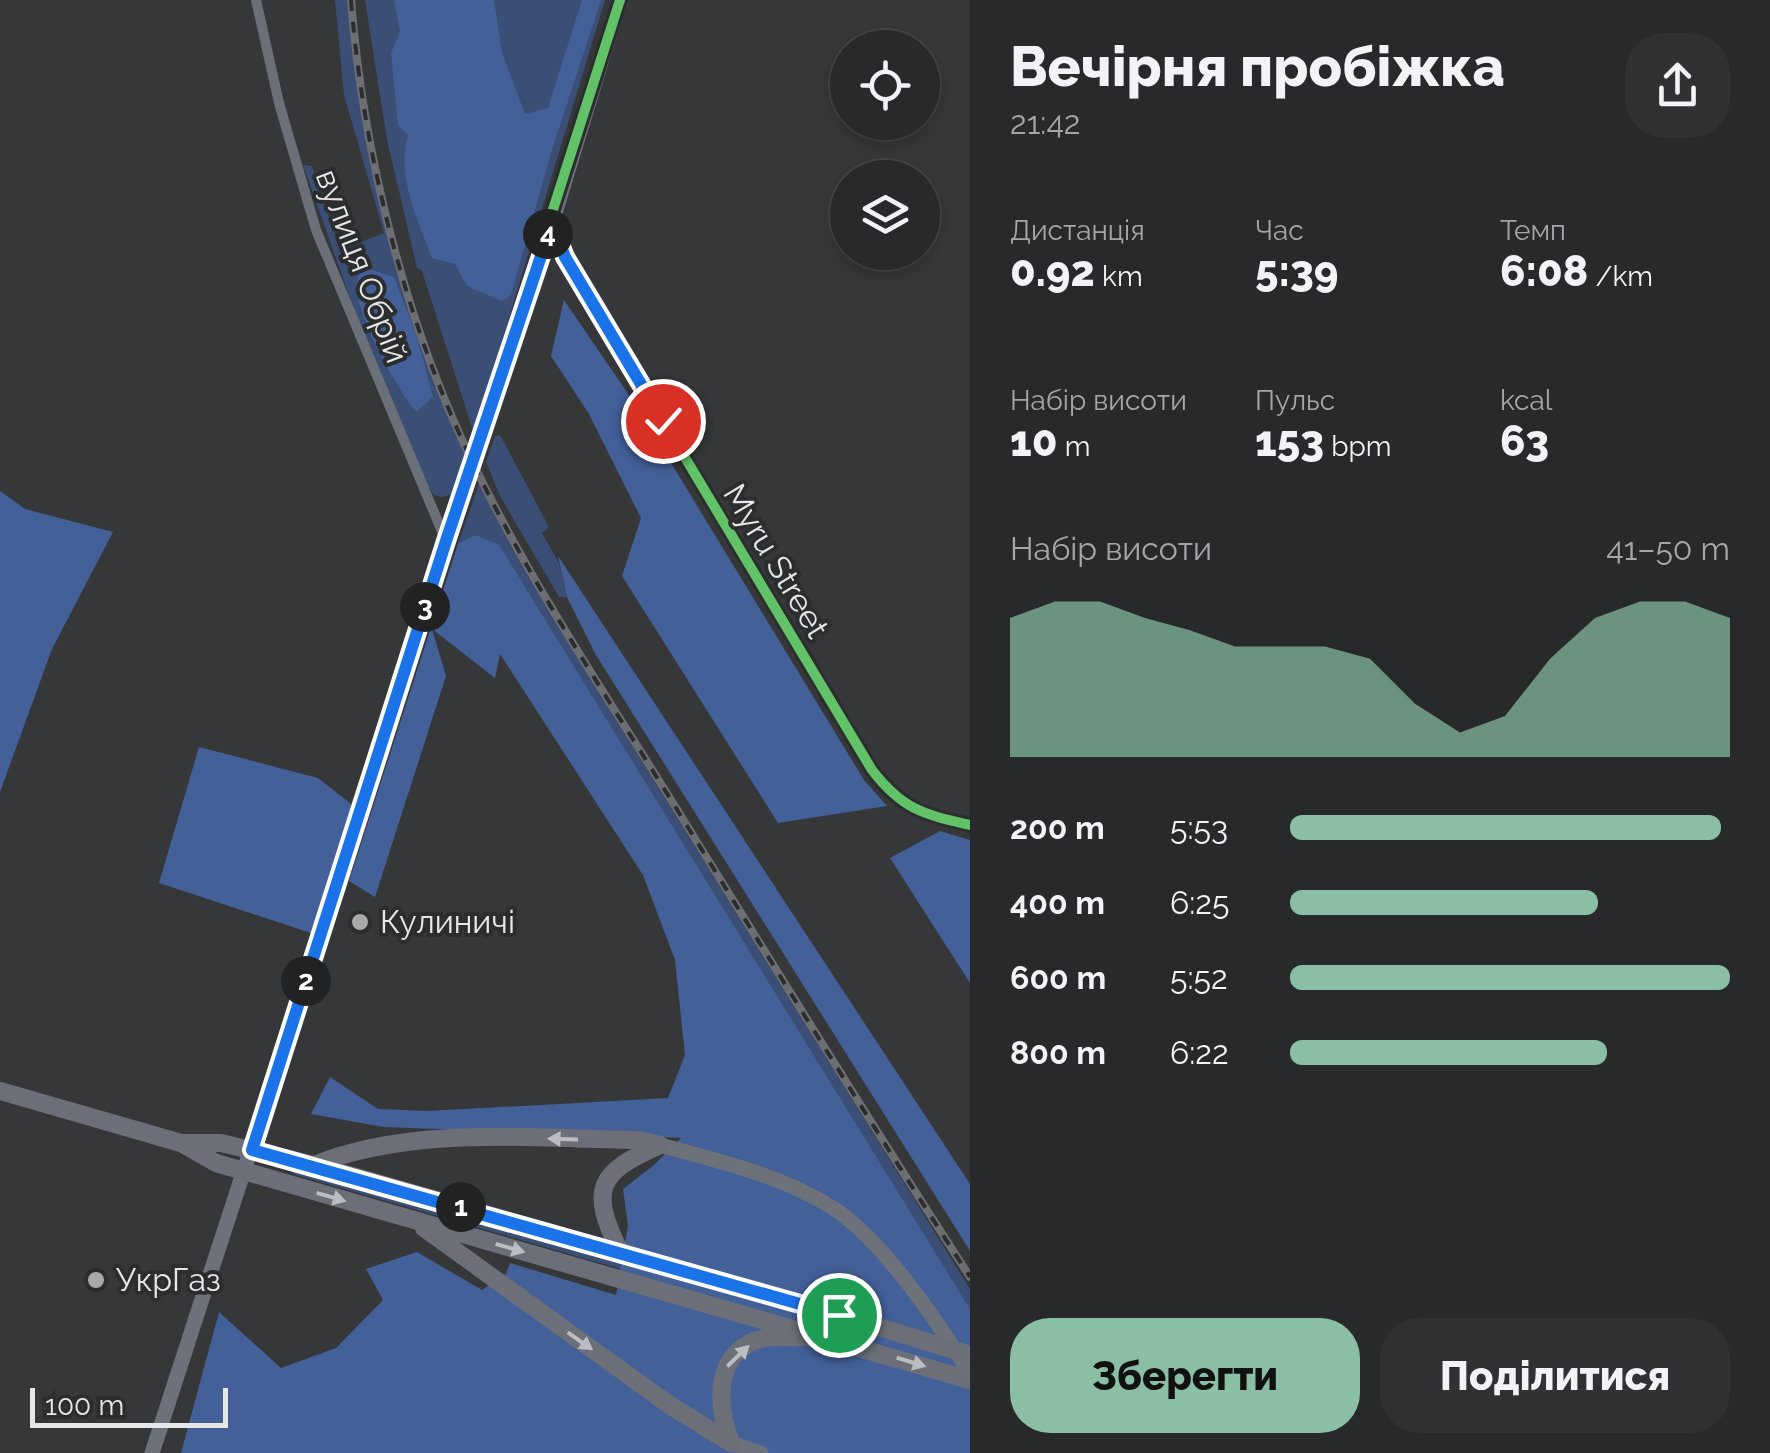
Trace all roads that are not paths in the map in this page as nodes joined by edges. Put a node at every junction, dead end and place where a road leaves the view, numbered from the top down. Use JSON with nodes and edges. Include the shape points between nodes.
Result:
{"nodes":[{"id":1,"x":256,"y":0,"type":"edge"},
{"id":2,"x":620,"y":0,"type":"edge"},
{"id":3,"x":552,"y":223,"type":"junction"},
{"id":4,"x":446,"y":541,"type":"junction"},
{"id":5,"x":970,"y":824,"type":"edge"},
{"id":6,"x":0,"y":1091,"type":"edge"},
{"id":7,"x":181,"y":1143,"type":"junction"},
{"id":8,"x":660,"y":1145,"type":"junction"},
{"id":9,"x":252,"y":1150,"type":"junction"},
{"id":10,"x":314,"y":1165,"type":"junction"},
{"id":11,"x":246,"y":1171,"type":"junction"},
{"id":12,"x":416,"y":1222,"type":"junction"},
{"id":13,"x":620,"y":1252,"type":"junction"},
{"id":14,"x":827,"y":1337,"type":"junction"},
{"id":15,"x":970,"y":1355,"type":"edge"},
{"id":16,"x":970,"y":1377,"type":"edge"},
{"id":17,"x":731,"y":1442,"type":"junction"},
{"id":18,"x":152,"y":1453,"type":"edge"},
{"id":19,"x":760,"y":1453,"type":"edge"}],
"edges":[{"from":1,"to":4,"type":"street","name":"вулиця Обрій","via":[[316,230]]},
{"from":2,"to":3,"type":"street"},
{"from":3,"to":4,"type":"street"},
{"from":3,"to":5,"type":"street","name":"Myru Street","via":[[565,257],[872,770],[918,813]]},
{"from":4,"to":9,"type":"street"},
{"from":6,"to":7,"type":"main road"},
{"from":7,"to":9,"type":"main road"},
{"from":7,"to":11,"type":"main road"},
{"from":8,"to":10,"type":"main road","one_way":true,"via":[[446,1140],[365,1147]]},
{"from":8,"to":13,"type":"main road","via":[[622,1162],[606,1184],[602,1207]]},
{"from":8,"to":16,"type":"street","via":[[737,1166],[836,1210],[866,1234]]},
{"from":9,"to":10,"type":"main road"},
{"from":9,"to":11,"type":"street"},
{"from":10,"to":13,"type":"main road"},
{"from":11,"to":12,"type":"main road","one_way":true},
{"from":11,"to":18,"type":"street"},
{"from":12,"to":14,"type":"main road","one_way":true},
{"from":12,"to":17,"type":"main road","one_way":true},
{"from":13,"to":15,"type":"main road","bridge":true},
{"from":14,"to":16,"type":"main road","one_way":true},
{"from":17,"to":14,"type":"main road","one_way":true,"via":[[720,1398],[725,1369],[753,1342]]},
{"from":17,"to":19,"type":"street"}]}
